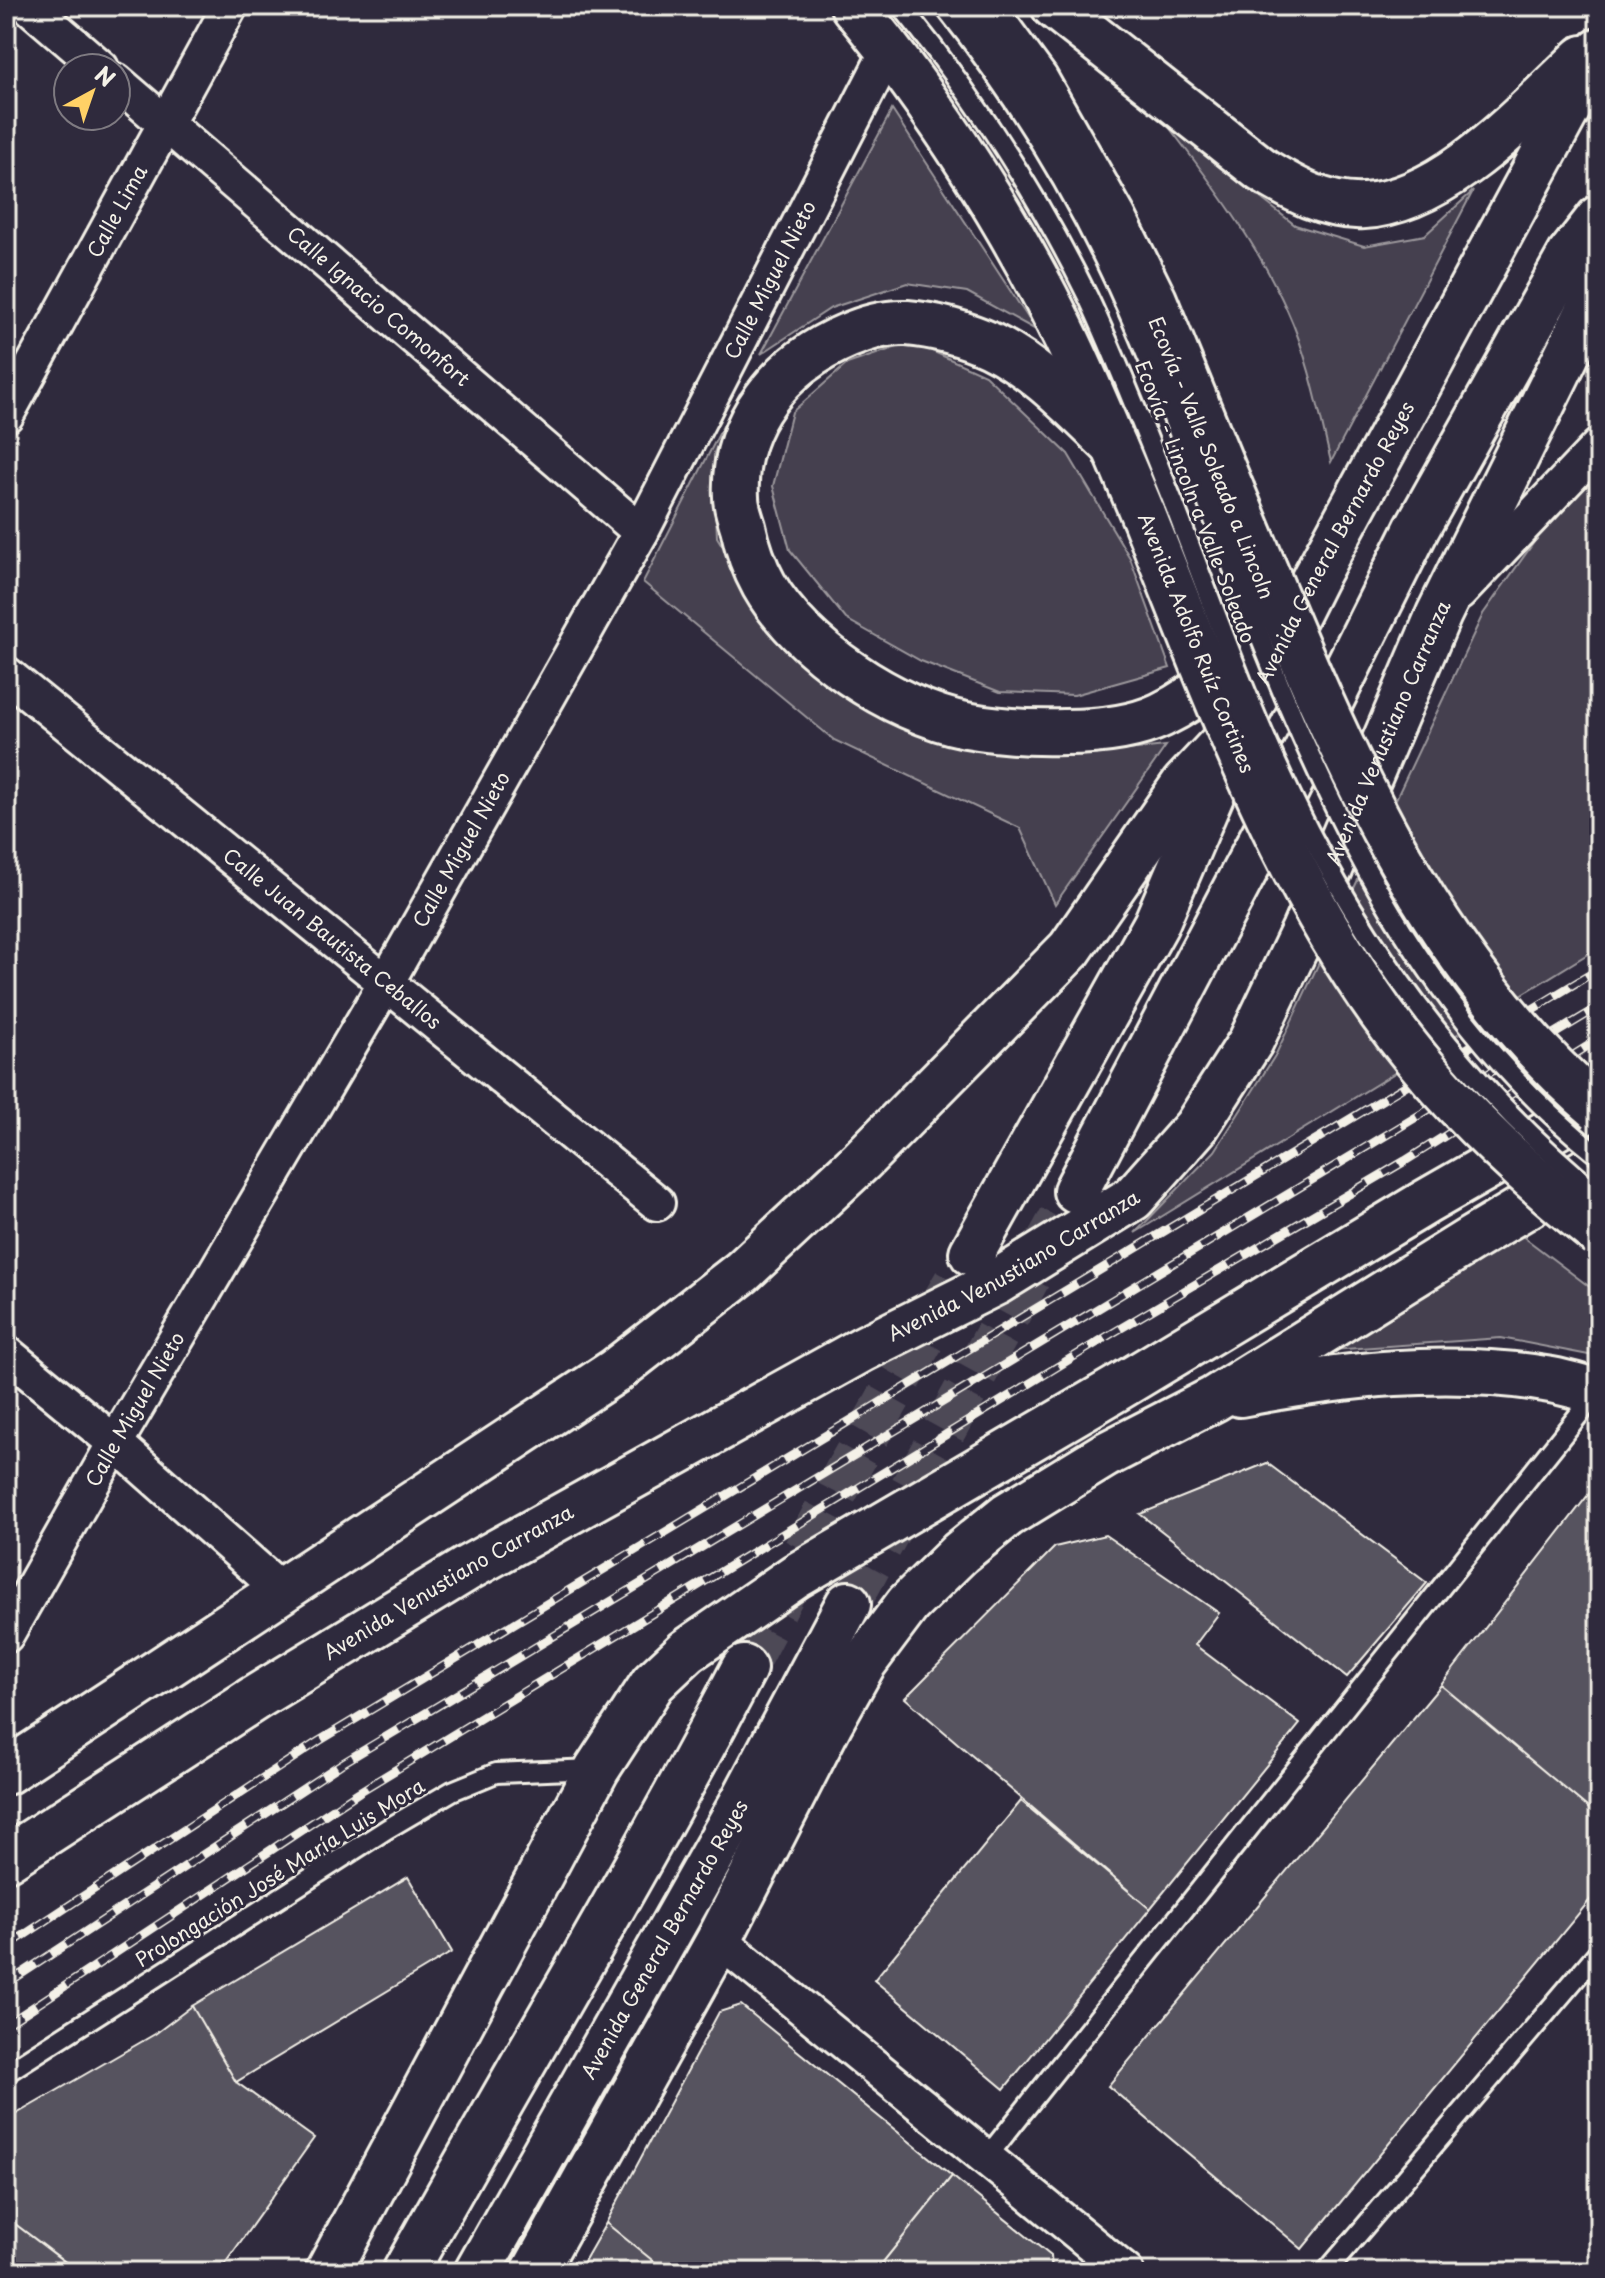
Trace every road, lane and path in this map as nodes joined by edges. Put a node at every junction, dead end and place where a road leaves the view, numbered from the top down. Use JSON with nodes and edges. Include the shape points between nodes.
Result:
{"nodes":[{"id":1,"x":29,"y":6,"type":"edge"},
{"id":2,"x":230,"y":6,"type":"edge"},
{"id":3,"x":853,"y":6,"type":"edge"},
{"id":4,"x":901,"y":6,"type":"edge"},
{"id":5,"x":944,"y":6,"type":"edge"},
{"id":6,"x":981,"y":6,"type":"edge"},
{"id":7,"x":1061,"y":8,"type":"edge"},
{"id":8,"x":1599,"y":43,"type":"edge"},
{"id":9,"x":889,"y":49,"type":"junction"},
{"id":10,"x":1599,"y":51,"type":"edge"},
{"id":11,"x":82,"y":52,"type":"edge"},
{"id":12,"x":132,"y":94,"type":"edge"},
{"id":13,"x":166,"y":123,"type":"junction"},
{"id":14,"x":1599,"y":218,"type":"edge"},
{"id":15,"x":1585,"y":284,"type":"edge"},
{"id":16,"x":1599,"y":356,"type":"edge"},
{"id":17,"x":6,"y":415,"type":"edge"},
{"id":18,"x":1114,"y":446,"type":"junction"},
{"id":19,"x":1599,"y":446,"type":"edge"},
{"id":20,"x":1219,"y":495,"type":"junction"},
{"id":21,"x":1159,"y":510,"type":"junction"},
{"id":22,"x":641,"y":532,"type":"junction"},
{"id":23,"x":1315,"y":577,"type":"junction"},
{"id":24,"x":1439,"y":614,"type":"junction"},
{"id":25,"x":6,"y":674,"type":"edge"},
{"id":26,"x":1243,"y":721,"type":"junction"},
{"id":27,"x":386,"y":983,"type":"junction"},
{"id":28,"x":1599,"y":1106,"type":"edge"},
{"id":29,"x":1599,"y":1156,"type":"edge"},
{"id":30,"x":1599,"y":1163,"type":"edge"},
{"id":31,"x":1076,"y":1191,"type":"tunnel mouth"},
{"id":32,"x":1599,"y":1195,"type":"edge"},
{"id":33,"x":657,"y":1203,"type":"dead end"},
{"id":34,"x":1599,"y":1234,"type":"edge"},
{"id":35,"x":972,"y":1253,"type":"tunnel mouth"},
{"id":36,"x":6,"y":1353,"type":"edge"},
{"id":37,"x":1598,"y":1392,"type":"edge"},
{"id":38,"x":1214,"y":1399,"type":"junction"},
{"id":39,"x":115,"y":1443,"type":"junction"},
{"id":40,"x":280,"y":1589,"type":"junction"},
{"id":41,"x":848,"y":1604,"type":"tunnel mouth"},
{"id":42,"x":6,"y":1635,"type":"edge"},
{"id":43,"x":744,"y":1668,"type":"tunnel mouth"},
{"id":44,"x":597,"y":1769,"type":"junction"},
{"id":45,"x":6,"y":1772,"type":"edge"},
{"id":46,"x":6,"y":1859,"type":"edge"},
{"id":47,"x":719,"y":1940,"type":"junction"},
{"id":48,"x":1599,"y":1951,"type":"edge"},
{"id":49,"x":6,"y":2073,"type":"edge"},
{"id":50,"x":986,"y":2158,"type":"junction"},
{"id":51,"x":1118,"y":2269,"type":"edge"},
{"id":52,"x":328,"y":2272,"type":"edge"},
{"id":53,"x":405,"y":2272,"type":"edge"},
{"id":54,"x":477,"y":2272,"type":"edge"},
{"id":55,"x":534,"y":2272,"type":"edge"},
{"id":56,"x":1326,"y":2272,"type":"edge"}],
"edges":[{"from":1,"to":11,"type":"street"},
{"from":2,"to":13,"type":"street","name":"Calle Lima"},
{"from":3,"to":9,"type":"main road","name":"Avenida Adolfo Ruíz Cortines"},
{"from":4,"to":21,"type":"lane","name":"Ecovía - Lincoln a Valle Soleado","via":[[1000,141],[1062,247],[1113,352]]},
{"from":5,"to":20,"type":"lane","name":"Ecovía - Valle Soleado a Lincoln","via":[[1036,136],[1075,204]]},
{"from":6,"to":20,"type":"main road","via":[[1036,81],[1154,300]]},
{"from":7,"to":8,"type":"main road","via":[[1262,170],[1298,192],[1363,206],[1396,201],[1466,163]]},
{"from":9,"to":18,"type":"main road","name":"Avenida Adolfo Ruíz Cortines","via":[[1013,239],[1065,336]]},
{"from":9,"to":22,"type":"street","name":"Calle Miguel Nieto"},
{"from":10,"to":23,"type":"main road","name":"Avenida General Bernardo Reyes"},
{"from":12,"to":13,"type":"street","name":"Calle Ignacio Comonfort"},
{"from":13,"to":17,"type":"street","name":"Calle Lima"},
{"from":13,"to":22,"type":"street","name":"Calle Ignacio Comonfort"},
{"from":14,"to":15,"type":"main road"},
{"from":15,"to":16,"type":"main road"},
{"from":15,"to":24,"type":"main road","name":"Avenida Venustiano Carranza"},
{"from":15,"to":31,"type":"main road","via":[[1417,528],[1270,823]]},
{"from":18,"to":21,"type":"main road","name":"Avenida Adolfo Ruíz Cortines"},
{"from":18,"to":23,"type":"main road","via":[[1037,375],[990,346],[905,323],[865,329],[822,346],[785,374],[758,409],[740,451],[736,498],[764,585],[797,629],[846,672],[896,701],[963,725],[1026,733],[1084,732],[1161,715],[1230,666]]},
{"from":19,"to":24,"type":"street"},
{"from":20,"to":28,"type":"main road","bridge":true,"via":[[1399,858],[1443,930],[1536,1048]]},
{"from":20,"to":29,"type":"lane","name":"Ecovía - Valle Soleado a Lincoln","bridge":true,"via":[[1284,700],[1359,859],[1415,953],[1495,1058]]},
{"from":21,"to":32,"type":"lane","name":"Ecovía - Lincoln a Valle Soleado","bridge":true,"via":[[1309,831],[1361,922],[1471,1071]]},
{"from":21,"to":34,"type":"main road","name":"Avenida Adolfo Ruíz Cortines","bridge":true,"via":[[1249,773],[1338,948],[1433,1078],[1495,1144]]},
{"from":22,"to":27,"type":"street","name":"Calle Miguel Nieto"},
{"from":23,"to":26,"type":"main road","name":"Avenida General Bernardo Reyes"},
{"from":24,"to":46,"type":"main road","name":"Avenida Venustiano Carranza","via":[[1251,1041],[1196,1127],[1133,1198],[997,1282],[863,1349],[468,1568]]},
{"from":25,"to":27,"type":"street","name":"Calle Juan Bautista Ceballos"},
{"from":26,"to":35,"type":"main road","name":"Avenida General Bernardo Reyes","via":[[1156,924]]},
{"from":26,"to":40,"type":"main road","via":[[1184,784],[1070,949],[861,1161],[742,1272],[615,1371]]},
{"from":27,"to":33,"type":"street","name":"Calle Juan Bautista Ceballos"},
{"from":27,"to":39,"type":"street","name":"Calle Miguel Nieto"},
{"from":28,"to":44,"type":"main road","via":[[1426,1202],[796,1576],[687,1651],[653,1683]]},
{"from":30,"to":38,"type":"main road"},
{"from":36,"to":39,"type":"street"},
{"from":37,"to":38,"type":"main road","via":[[1552,1380],[1458,1371],[1312,1381]]},
{"from":37,"to":50,"type":"lane"},
{"from":38,"to":47,"type":"main road","via":[[1105,1455],[1007,1515],[908,1604],[863,1664]]},
{"from":39,"to":40,"type":"street"},
{"from":39,"to":42,"type":"street","name":"Calle Miguel Nieto"},
{"from":40,"to":45,"type":"main road"},
{"from":41,"to":54,"type":"main road","name":"Avenida General Bernardo Reyes"},
{"from":43,"to":53,"type":"main road"},
{"from":44,"to":49,"type":"lane","name":"Prolongación José María Luis Mora","via":[[496,1773],[452,1791]]},
{"from":44,"to":52,"type":"main road"},
{"from":47,"to":50,"type":"street"},
{"from":47,"to":55,"type":"main road"},
{"from":48,"to":56,"type":"lane"},
{"from":50,"to":51,"type":"street"}]}
